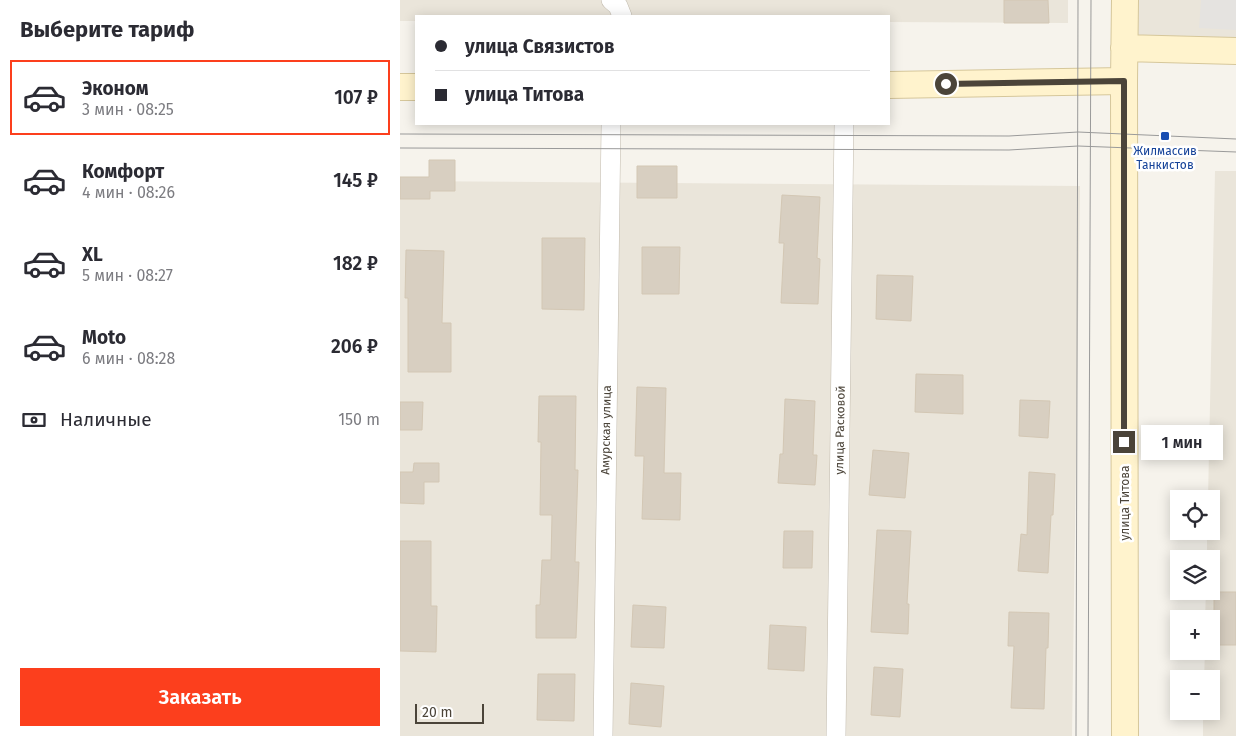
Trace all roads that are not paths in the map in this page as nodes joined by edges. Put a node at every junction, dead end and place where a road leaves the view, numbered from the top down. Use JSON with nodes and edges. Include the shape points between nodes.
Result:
{"nodes":[{"id":1,"x":612,"y":0,"type":"edge"},
{"id":2,"x":1125,"y":0,"type":"edge"},
{"id":3,"x":622,"y":15,"type":"edge"},
{"id":4,"x":1124,"y":48,"type":"junction"},
{"id":5,"x":1236,"y":51,"type":"edge"},
{"id":6,"x":1124,"y":81,"type":"junction"},
{"id":7,"x":890,"y":85,"type":"edge"},
{"id":8,"x":400,"y":87,"type":"edge"},
{"id":9,"x":415,"y":88,"type":"edge"},
{"id":10,"x":611,"y":125,"type":"edge"},
{"id":11,"x":844,"y":125,"type":"edge"},
{"id":12,"x":603,"y":736,"type":"edge"},
{"id":13,"x":836,"y":736,"type":"edge"},
{"id":14,"x":1125,"y":736,"type":"edge"}],
"edges":[{"from":1,"to":3,"type":"street"},
{"from":2,"to":4,"type":"street","name":"улица Титова"},
{"from":4,"to":5,"type":"street"},
{"from":4,"to":6,"type":"street","name":"улица Титова"},
{"from":6,"to":7,"type":"street"},
{"from":6,"to":14,"type":"street","name":"улица Титова"},
{"from":8,"to":9,"type":"street"},
{"from":10,"to":12,"type":"street","name":"Амурская улица"},
{"from":11,"to":13,"type":"street","name":"улица Расковой"}]}
